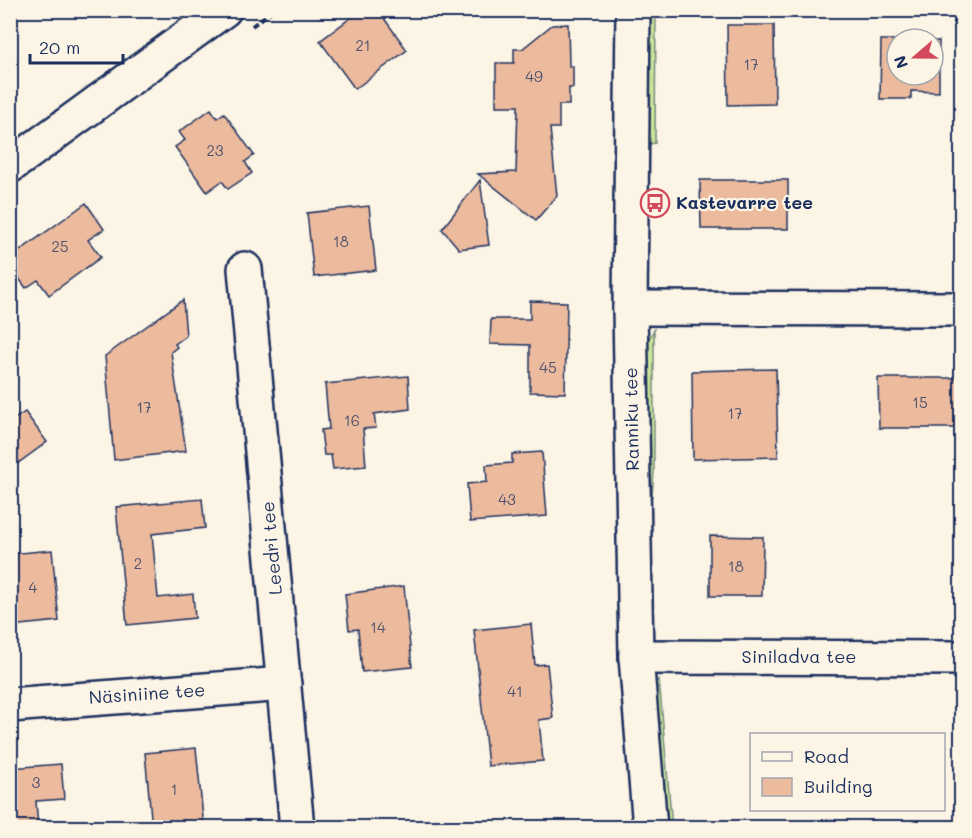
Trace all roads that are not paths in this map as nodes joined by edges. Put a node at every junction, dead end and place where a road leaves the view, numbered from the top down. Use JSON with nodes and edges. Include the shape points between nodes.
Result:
{"nodes":[{"id":1,"x":224,"y":10,"type":"edge"},
{"id":2,"x":633,"y":10,"type":"edge"},
{"id":3,"x":10,"y":166,"type":"edge"},
{"id":4,"x":245,"y":269,"type":"dead end"},
{"id":5,"x":630,"y":308,"type":"junction"},
{"id":6,"x":962,"y":309,"type":"edge"},
{"id":7,"x":636,"y":657,"type":"junction"},
{"id":8,"x":962,"y":658,"type":"edge"},
{"id":9,"x":284,"y":684,"type":"junction"},
{"id":10,"x":10,"y":705,"type":"edge"},
{"id":11,"x":297,"y":828,"type":"edge"},
{"id":12,"x":650,"y":828,"type":"edge"}],
"edges":[{"from":1,"to":3,"type":"street"},
{"from":2,"to":5,"type":"street","name":"Ranniku tee"},
{"from":4,"to":9,"type":"street","name":"Leedri tee"},
{"from":5,"to":6,"type":"street"},
{"from":5,"to":7,"type":"street","name":"Ranniku tee"},
{"from":7,"to":8,"type":"street","name":"Siniladva tee"},
{"from":7,"to":12,"type":"street","name":"Ranniku tee"},
{"from":9,"to":10,"type":"street","name":"Näsiniine tee"},
{"from":9,"to":11,"type":"street","name":"Leedri tee"}]}
